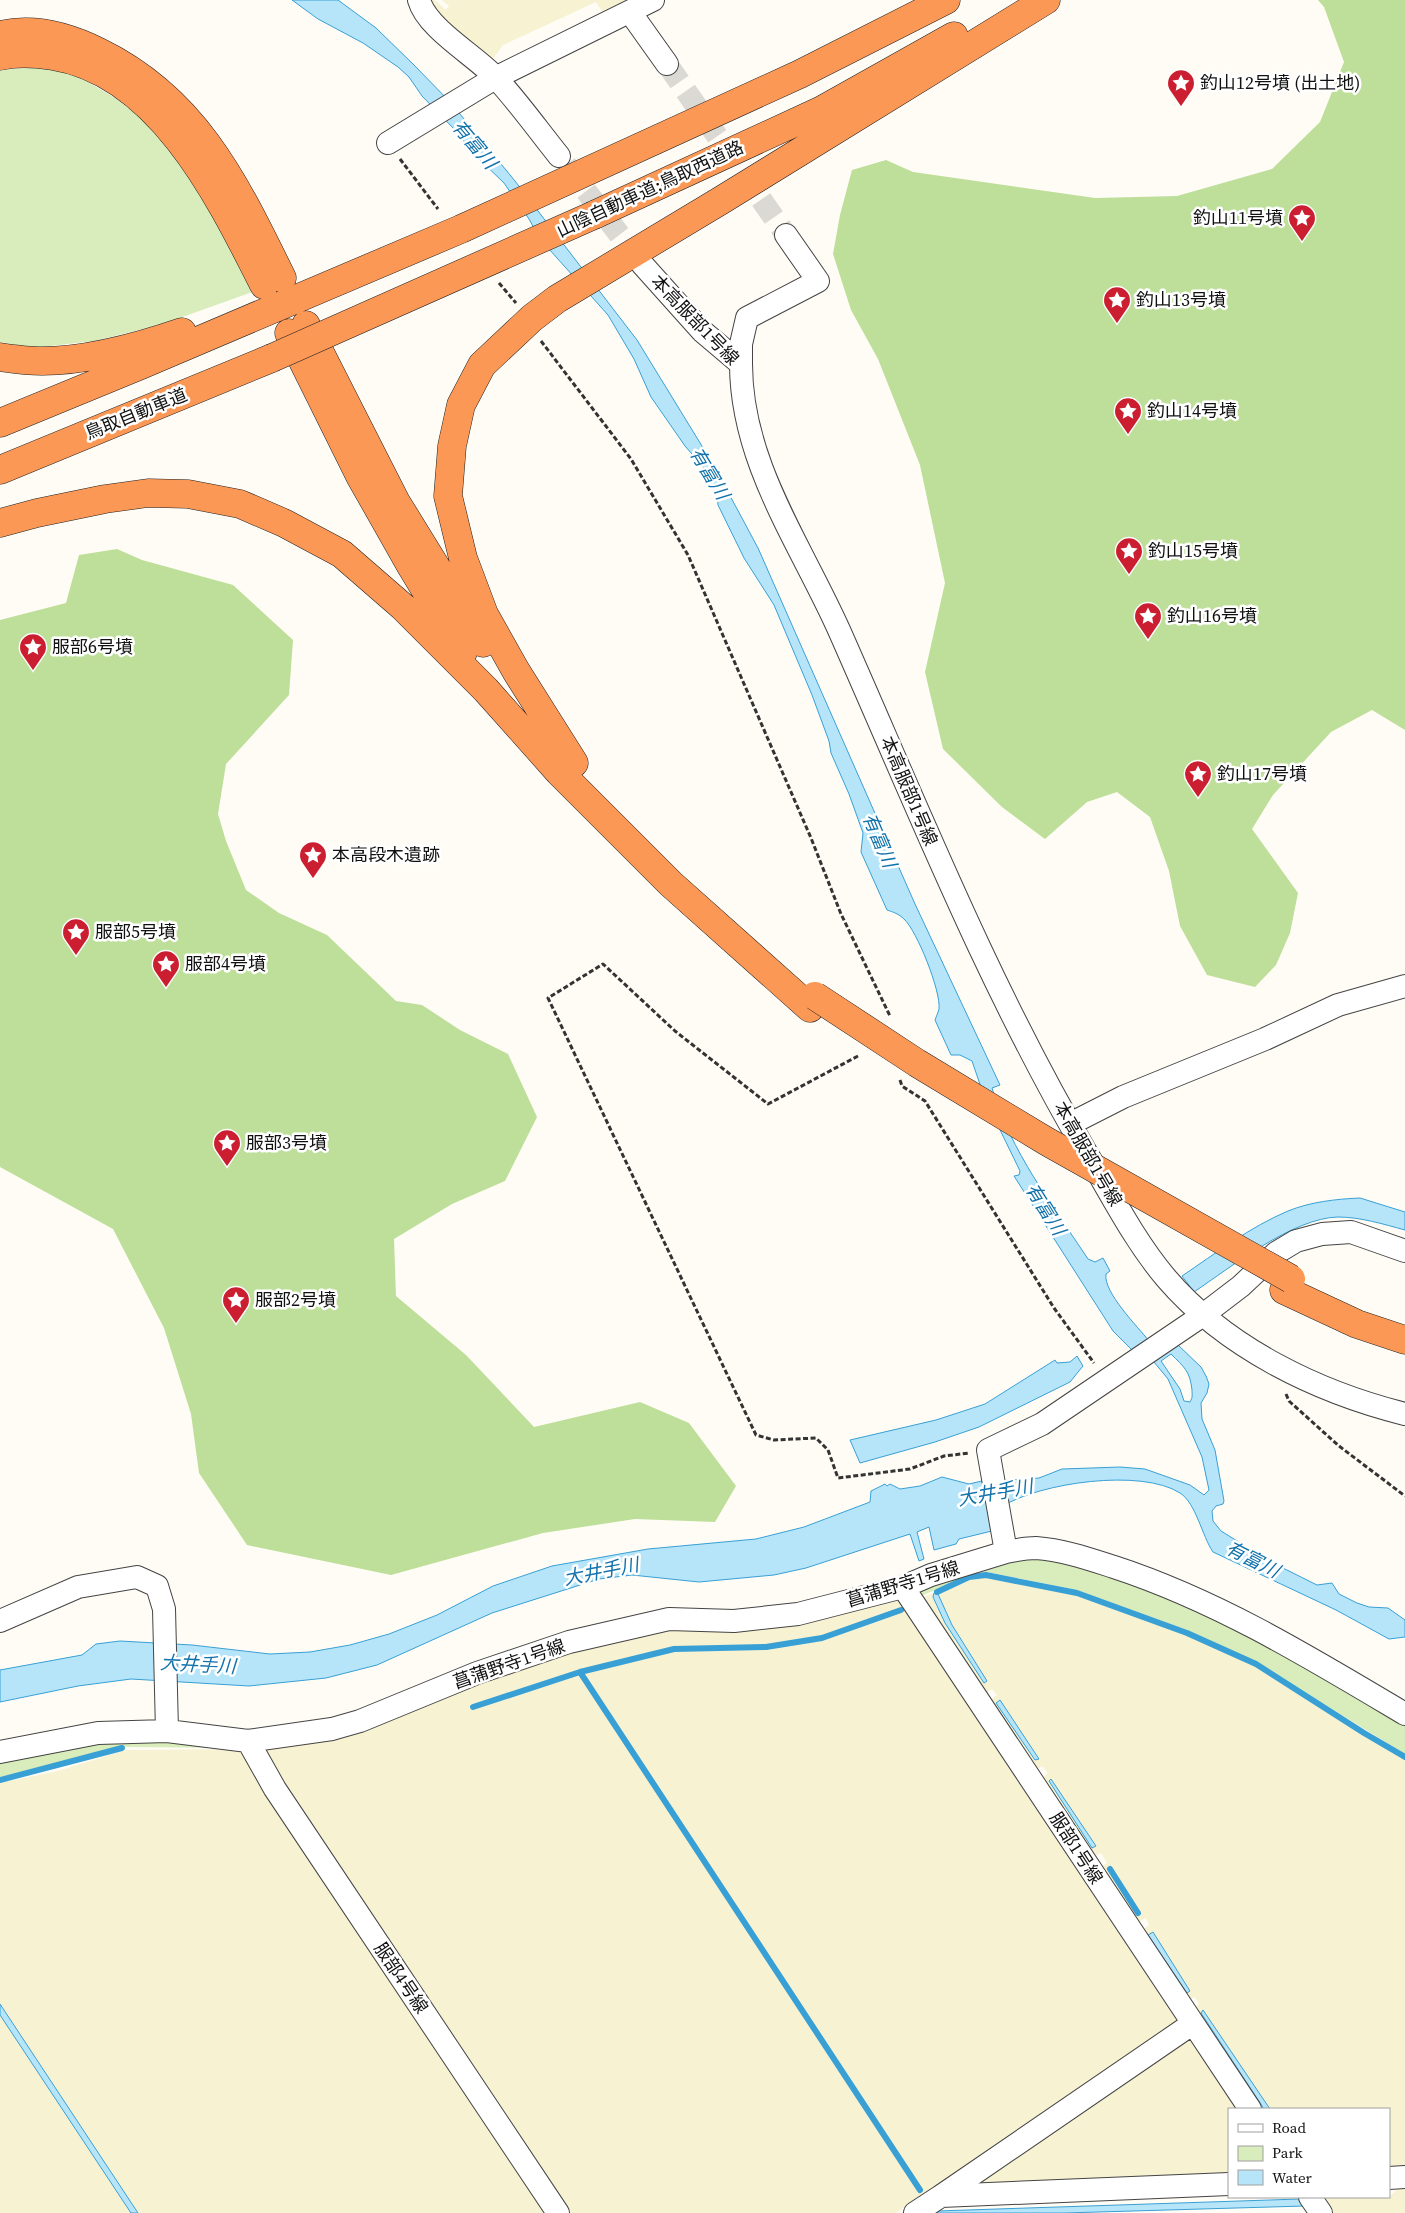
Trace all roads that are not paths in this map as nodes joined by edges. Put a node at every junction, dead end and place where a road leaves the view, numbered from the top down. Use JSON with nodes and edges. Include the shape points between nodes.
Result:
{"nodes":[{"id":1,"x":653,"y":0,"type":"edge"},
{"id":2,"x":946,"y":0,"type":"edge"},
{"id":3,"x":1018,"y":0,"type":"edge"},
{"id":4,"x":1046,"y":0,"type":"edge"},
{"id":5,"x":417,"y":3,"type":"edge"},
{"id":6,"x":630,"y":12,"type":"junction"},
{"id":7,"x":0,"y":35,"type":"edge"},
{"id":8,"x":0,"y":56,"type":"edge"},
{"id":9,"x":667,"y":64,"type":"tunnel mouth"},
{"id":10,"x":495,"y":78,"type":"junction"},
{"id":11,"x":388,"y":143,"type":"road end"},
{"id":12,"x":563,"y":168,"type":"junction"},
{"id":13,"x":786,"y":234,"type":"tunnel mouth"},
{"id":14,"x":633,"y":260,"type":"junction"},
{"id":15,"x":347,"y":278,"type":"junction"},
{"id":16,"x":0,"y":357,"type":"edge"},
{"id":17,"x":272,"y":358,"type":"joint"},
{"id":18,"x":741,"y":364,"type":"junction"},
{"id":19,"x":0,"y":423,"type":"edge"},
{"id":20,"x":0,"y":470,"type":"edge"},
{"id":21,"x":0,"y":523,"type":"edge"},
{"id":22,"x":486,"y":690,"type":"junction"},
{"id":23,"x":574,"y":763,"type":"junction"},
{"id":24,"x":1405,"y":986,"type":"edge"},
{"id":25,"x":812,"y":1002,"type":"junction"},
{"id":26,"x":1070,"y":1124,"type":"junction"},
{"id":27,"x":1405,"y":1251,"type":"edge"},
{"id":28,"x":1288,"y":1284,"type":"junction"},
{"id":29,"x":1197,"y":1318,"type":"junction"},
{"id":30,"x":1405,"y":1325,"type":"edge"},
{"id":31,"x":1405,"y":1340,"type":"edge"},
{"id":32,"x":1405,"y":1414,"type":"edge"},
{"id":33,"x":1005,"y":1546,"type":"junction"},
{"id":34,"x":903,"y":1587,"type":"junction"},
{"id":35,"x":0,"y":1621,"type":"edge"},
{"id":36,"x":1405,"y":1714,"type":"edge"},
{"id":37,"x":168,"y":1721,"type":"junction"},
{"id":38,"x":248,"y":1741,"type":"junction"},
{"id":39,"x":0,"y":1752,"type":"edge"},
{"id":40,"x":1192,"y":2024,"type":"junction"},
{"id":41,"x":1249,"y":2108,"type":"edge"},
{"id":42,"x":1390,"y":2178,"type":"edge"},
{"id":43,"x":1405,"y":2178,"type":"edge"},
{"id":44,"x":1228,"y":2184,"type":"edge"},
{"id":45,"x":941,"y":2196,"type":"junction"},
{"id":46,"x":1311,"y":2198,"type":"edge"},
{"id":47,"x":558,"y":2213,"type":"edge"},
{"id":48,"x":915,"y":2213,"type":"edge"},
{"id":49,"x":1321,"y":2213,"type":"edge"}],
"edges":[{"from":1,"to":6,"type":"street"},
{"from":2,"to":12,"type":"highway","via":[[800,74]]},
{"from":3,"to":17,"type":"highway","name":"山陰自動車道;鳥取西道路","bridge":true,"via":[[822,110]]},
{"from":4,"to":14,"type":"highway","via":[[720,201]]},
{"from":5,"to":10,"type":"street"},
{"from":6,"to":9,"type":"street"},
{"from":6,"to":10,"type":"street"},
{"from":7,"to":8,"type":"highway","via":[[23,31],[76,40],[120,62],[149,82],[192,122],[226,169],[273,281],[170,129],[136,95],[105,74],[72,59],[35,53]]},
{"from":10,"to":11,"type":"street"},
{"from":10,"to":12,"type":"street"},
{"from":12,"to":15,"type":"highway","via":[[461,229]]},
{"from":13,"to":18,"type":"street","via":[[818,281],[747,318],[741,344]]},
{"from":14,"to":18,"type":"street","name":"本高服部1号線","via":[[702,331]]},
{"from":14,"to":23,"type":"highway","via":[[557,299],[535,327],[482,365],[461,405],[452,446],[448,496],[463,558],[484,614]]},
{"from":15,"to":16,"type":"highway","via":[[170,336],[103,353],[43,361]]},
{"from":15,"to":19,"type":"highway"},
{"from":17,"to":20,"type":"highway","name":"鳥取自動車道"},
{"from":18,"to":26,"type":"street","name":"本高服部1号線","via":[[746,419],[761,470],[837,626],[948,882],[1008,1007]]},
{"from":21,"to":22,"type":"highway","via":[[105,499],[148,493],[188,494],[240,504],[284,522],[342,554],[403,607]]},
{"from":22,"to":23,"type":"highway","via":[[360,476],[297,329],[478,637]]},
{"from":22,"to":25,"type":"highway","via":[[559,772],[671,884]]},
{"from":23,"to":25,"type":"highway","via":[[676,874]]},
{"from":24,"to":26,"type":"street","via":[[1338,1005],[1265,1039],[1123,1097]]},
{"from":25,"to":28,"type":"highway","bridge":true},
{"from":26,"to":29,"type":"street","name":"本高服部1号線","via":[[1133,1230]]},
{"from":27,"to":29,"type":"street","via":[[1350,1232],[1322,1234],[1296,1242],[1276,1253],[1241,1286]]},
{"from":28,"to":30,"type":"highway","via":[[1360,1312]]},
{"from":28,"to":31,"type":"highway","via":[[1357,1324]]},
{"from":29,"to":32,"type":"street","name":"本高服部1号線","via":[[1272,1364],[1314,1384]]},
{"from":29,"to":33,"type":"street","via":[[989,1458]]},
{"from":33,"to":34,"type":"street","name":"菖蒲野寺1号線"},
{"from":33,"to":36,"type":"street","name":"菖蒲野寺1号線","via":[[1079,1556],[1190,1596],[1292,1647]]},
{"from":34,"to":38,"type":"street","name":"菖蒲野寺1号線","via":[[798,1614],[734,1621],[669,1619],[569,1642],[477,1673],[360,1721]]},
{"from":34,"to":40,"type":"street","name":"服部1号線"},
{"from":35,"to":37,"type":"street","via":[[78,1587],[137,1577],[157,1586],[164,1609]]},
{"from":37,"to":38,"type":"street","name":"菖蒲野寺1号線"},
{"from":37,"to":39,"type":"street","name":"菖蒲野寺1号線"},
{"from":38,"to":47,"type":"street","name":"服部4号線","via":[[281,1797]]},
{"from":40,"to":41,"type":"street","name":"服部1号線"},
{"from":40,"to":45,"type":"street"},
{"from":42,"to":43,"type":"street"},
{"from":44,"to":45,"type":"street"},
{"from":45,"to":48,"type":"street"},
{"from":46,"to":49,"type":"street"}]}
